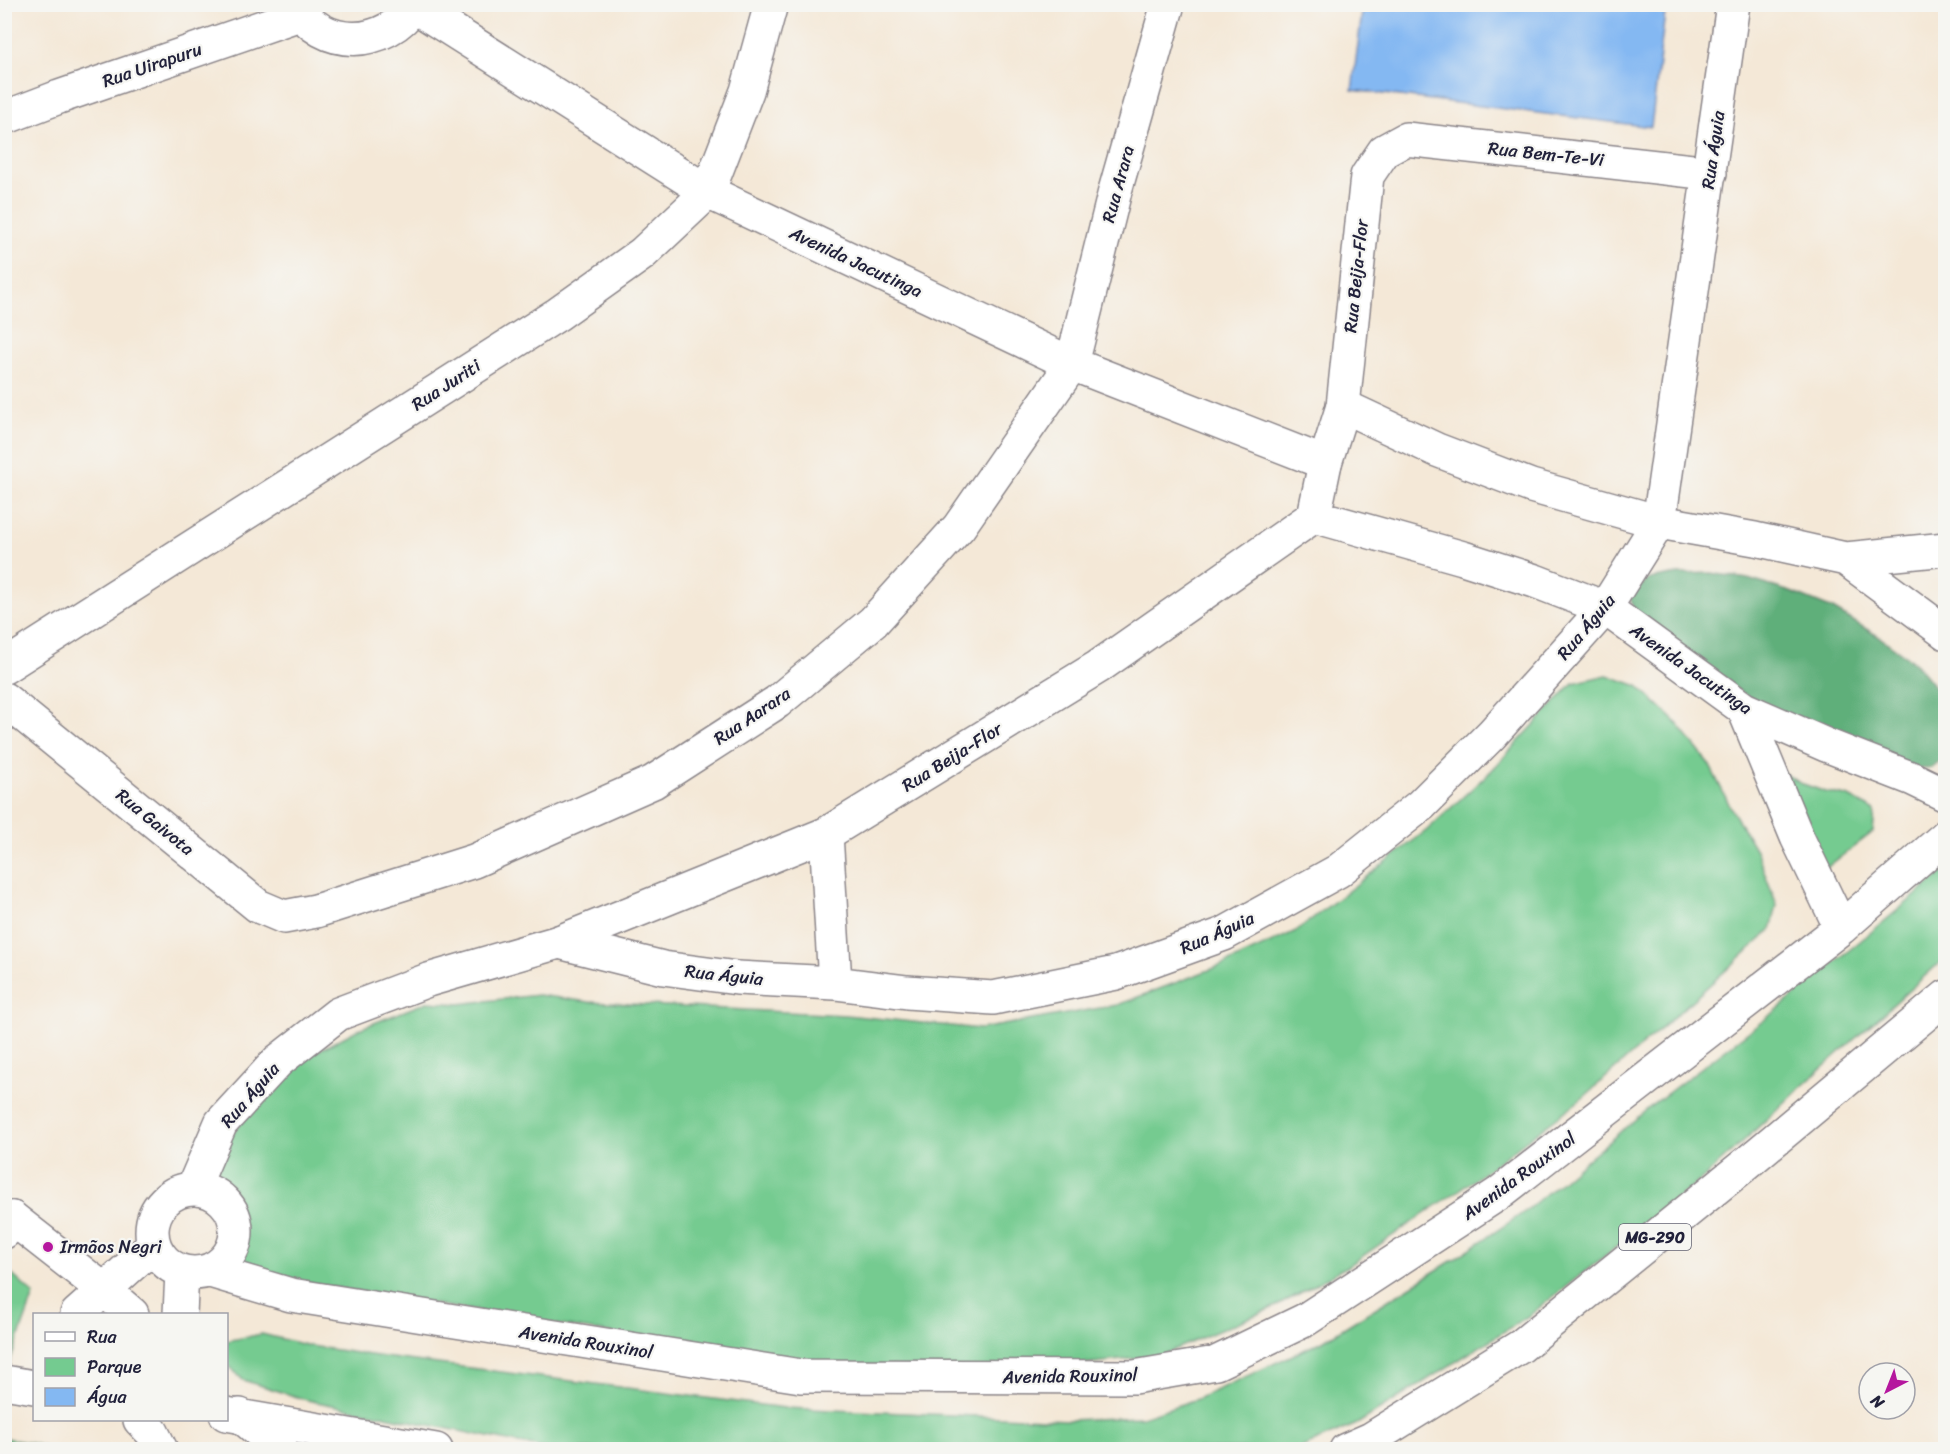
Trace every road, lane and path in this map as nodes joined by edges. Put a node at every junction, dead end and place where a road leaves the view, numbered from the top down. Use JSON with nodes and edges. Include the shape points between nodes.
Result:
{"nodes":[{"id":1,"x":771,"y":4,"type":"edge"},
{"id":2,"x":1168,"y":4,"type":"edge"},
{"id":3,"x":1733,"y":4,"type":"edge"},
{"id":4,"x":414,"y":5,"type":"edge"},
{"id":5,"x":298,"y":9,"type":"edge"},
{"id":6,"x":4,"y":118,"type":"edge"},
{"id":7,"x":1384,"y":151,"type":"joint"},
{"id":8,"x":1710,"y":173,"type":"junction"},
{"id":9,"x":708,"y":192,"type":"junction"},
{"id":10,"x":1072,"y":364,"type":"junction"},
{"id":11,"x":1343,"y":406,"type":"junction"},
{"id":12,"x":1325,"y":463,"type":"junction"},
{"id":13,"x":1314,"y":516,"type":"junction"},
{"id":14,"x":1659,"y":522,"type":"junction"},
{"id":15,"x":1946,"y":549,"type":"edge"},
{"id":16,"x":1846,"y":559,"type":"junction"},
{"id":17,"x":1605,"y":608,"type":"junction"},
{"id":18,"x":1946,"y":633,"type":"edge"},
{"id":19,"x":4,"y":667,"type":"edge"},
{"id":20,"x":4,"y":699,"type":"edge"},
{"id":21,"x":1744,"y":709,"type":"junction"},
{"id":22,"x":1946,"y":795,"type":"edge"},
{"id":23,"x":826,"y":834,"type":"junction"},
{"id":24,"x":1946,"y":836,"type":"edge"},
{"id":25,"x":316,"y":911,"type":"joint"},
{"id":26,"x":1841,"y":928,"type":"junction"},
{"id":27,"x":559,"y":942,"type":"junction"},
{"id":28,"x":835,"y":983,"type":"junction"},
{"id":29,"x":1946,"y":997,"type":"edge"},
{"id":30,"x":193,"y":1188,"type":"junction"},
{"id":31,"x":7,"y":1220,"type":"edge"},
{"id":32,"x":154,"y":1245,"type":"junction"},
{"id":33,"x":196,"y":1271,"type":"junction"},
{"id":34,"x":104,"y":1290,"type":"junction"},
{"id":35,"x":78,"y":1313,"type":"edge"},
{"id":36,"x":131,"y":1313,"type":"edge"},
{"id":37,"x":180,"y":1313,"type":"edge"},
{"id":38,"x":4,"y":1382,"type":"edge"},
{"id":39,"x":33,"y":1387,"type":"edge"},
{"id":40,"x":231,"y":1411,"type":"edge"},
{"id":41,"x":142,"y":1421,"type":"edge"},
{"id":42,"x":161,"y":1449,"type":"edge"},
{"id":43,"x":281,"y":1449,"type":"edge"},
{"id":44,"x":436,"y":1449,"type":"edge"},
{"id":45,"x":1346,"y":1449,"type":"edge"}],
"edges":[{"from":1,"to":9,"type":"main road","name":"Rua Juriti","via":[[747,91]]},
{"from":2,"to":10,"type":"main road","name":"Rua Arara","via":[[1115,191]]},
{"from":3,"to":8,"type":"main road","name":"Rua Águia"},
{"from":4,"to":5,"type":"main road","via":[[399,23],[380,34],[359,39],[337,37],[316,28]]},
{"from":4,"to":9,"type":"main road","name":"Avenida Jacutinga"},
{"from":5,"to":6,"type":"main road","name":"Rua Uirapuru"},
{"from":7,"to":8,"type":"main road","name":"Rua Bem-Te-Vi","via":[[1406,139]]},
{"from":7,"to":11,"type":"main road","name":"Rua Beija-Flor","via":[[1367,176]]},
{"from":8,"to":14,"type":"main road","name":"Rua Águia"},
{"from":9,"to":10,"type":"main road","name":"Avenida Jacutinga"},
{"from":9,"to":19,"type":"main road","name":"Rua Juriti","via":[[642,254],[558,314]]},
{"from":10,"to":12,"type":"main road","name":"Avenida Jacutinga"},
{"from":10,"to":25,"type":"main road","name":"Rua Aarara","via":[[959,527],[873,622],[777,702],[642,786],[474,861]]},
{"from":11,"to":12,"type":"main road"},
{"from":11,"to":14,"type":"main road","via":[[1437,450],[1531,486]]},
{"from":12,"to":13,"type":"main road"},
{"from":13,"to":17,"type":"main road","name":"Avenida Jacutinga","via":[[1463,558]]},
{"from":13,"to":23,"type":"main road","name":"Rua Beija-Flor","via":[[1098,667]]},
{"from":14,"to":16,"type":"main road"},
{"from":14,"to":17,"type":"main road","name":"Rua Águia"},
{"from":15,"to":16,"type":"main road"},
{"from":16,"to":18,"type":"main road"},
{"from":17,"to":21,"type":"main road","name":"Avenida Jacutinga"},
{"from":17,"to":28,"type":"main road","name":"Rua Águia","via":[[1492,734],[1420,806],[1338,871],[1224,934],[1116,973],[993,998]]},
{"from":20,"to":25,"type":"main road","name":"Rua Gaivota","via":[[258,906],[284,917]]},
{"from":21,"to":22,"type":"main road","name":"Avenida Jacutinga"},
{"from":21,"to":26,"type":"main road","via":[[1797,837]]},
{"from":23,"to":27,"type":"main road","name":"Rua Beija-Flor"},
{"from":23,"to":28,"type":"main road"},
{"from":24,"to":26,"type":"main road","name":"Avenida Rouxinol"},
{"from":26,"to":33,"type":"main road","name":"Avenida Rouxinol","via":[[1498,1194],[1305,1320],[1216,1363],[1134,1377],[801,1376],[291,1295]]},
{"from":27,"to":28,"type":"main road","name":"Rua Águia","via":[[674,969],[737,978]]},
{"from":27,"to":30,"type":"main road","name":"Rua Águia","via":[[428,980],[339,1014],[278,1061],[221,1123]]},
{"from":29,"to":45,"type":"main road","number":"MG-290","via":[[1521,1346],[1371,1439]]},
{"from":30,"to":32,"type":"main road","via":[[174,1193],[159,1206],[152,1226]]},
{"from":30,"to":33,"type":"main road","via":[[213,1192],[228,1205],[236,1223],[235,1243],[226,1260]]},
{"from":31,"to":34,"type":"main road"},
{"from":32,"to":33,"type":"main road","via":[[164,1262]]},
{"from":32,"to":34,"type":"main road"},
{"from":33,"to":37,"type":"main road"},
{"from":34,"to":35,"type":"main road"},
{"from":34,"to":36,"type":"main road"},
{"from":38,"to":39,"type":"main road"},
{"from":40,"to":43,"type":"main road"},
{"from":40,"to":44,"type":"main road"},
{"from":41,"to":42,"type":"main road"}]}
